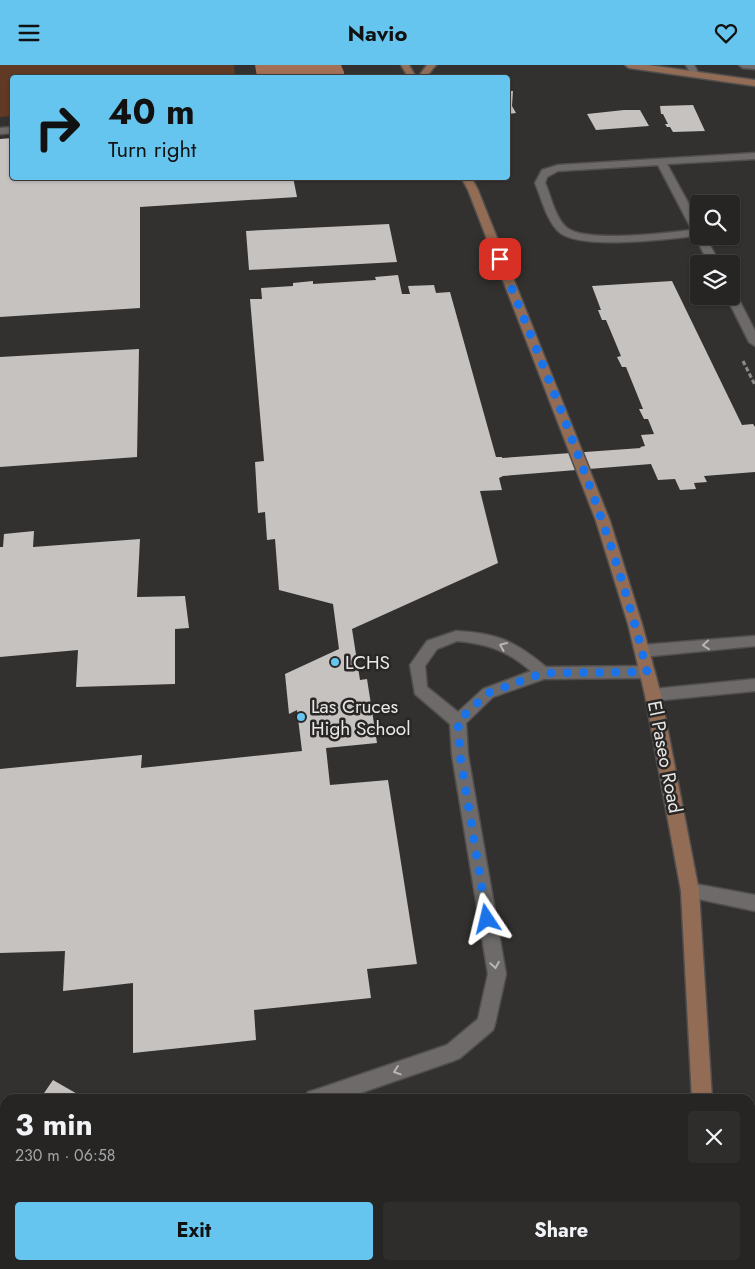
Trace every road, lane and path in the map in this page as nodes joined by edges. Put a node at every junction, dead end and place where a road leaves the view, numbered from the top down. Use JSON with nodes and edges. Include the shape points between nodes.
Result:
{"nodes":[{"id":1,"x":432,"y":65,"type":"edge"},
{"id":2,"x":629,"y":65,"type":"edge"},
{"id":3,"x":690,"y":65,"type":"edge"},
{"id":4,"x":743,"y":65,"type":"edge"},
{"id":5,"x":755,"y":67,"type":"edge"},
{"id":6,"x":695,"y":74,"type":"junction"},
{"id":7,"x":424,"y":75,"type":"edge"},
{"id":8,"x":755,"y":83,"type":"edge"},
{"id":9,"x":755,"y":156,"type":"edge"},
{"id":10,"x":661,"y":162,"type":"junction"},
{"id":11,"x":468,"y":180,"type":"edge"},
{"id":12,"x":690,"y":217,"type":"edge"},
{"id":13,"x":690,"y":234,"type":"edge"},
{"id":14,"x":736,"y":305,"type":"edge"},
{"id":15,"x":755,"y":342,"type":"edge"},
{"id":16,"x":755,"y":641,"type":"edge"},
{"id":17,"x":642,"y":651,"type":"junction"},
{"id":18,"x":647,"y":672,"type":"junction"},
{"id":19,"x":543,"y":673,"type":"junction"},
{"id":20,"x":755,"y":685,"type":"edge"},
{"id":21,"x":653,"y":695,"type":"junction"},
{"id":22,"x":458,"y":721,"type":"junction"},
{"id":23,"x":690,"y":891,"type":"junction"},
{"id":24,"x":755,"y":903,"type":"edge"},
{"id":25,"x":330,"y":1094,"type":"edge"},
{"id":26,"x":702,"y":1094,"type":"edge"}],
"edges":[{"from":1,"to":7,"type":"main road"},
{"from":2,"to":6,"type":"main road"},
{"from":3,"to":6,"type":"street"},
{"from":4,"to":5,"type":"street"},
{"from":6,"to":8,"type":"main road"},
{"from":9,"to":10,"type":"street"},
{"from":10,"to":12,"type":"street"},
{"from":10,"to":13,"type":"street","via":[[558,168],[546,172],[540,183],[560,226],[574,237],[599,239]]},
{"from":11,"to":17,"type":"main road","name":"El Paseo Road","via":[[603,521]]},
{"from":14,"to":15,"type":"street"},
{"from":16,"to":17,"type":"street","one_way":true},
{"from":17,"to":18,"type":"main road","name":"El Paseo Road"},
{"from":18,"to":19,"type":"street"},
{"from":18,"to":21,"type":"main road","name":"El Paseo Road"},
{"from":19,"to":22,"type":"street","via":[[488,693]]},
{"from":19,"to":22,"type":"street","one_way":true,"via":[[520,653],[485,638],[456,636],[432,645],[417,665],[420,690]]},
{"from":20,"to":21,"type":"street"},
{"from":21,"to":23,"type":"main road","name":"El Paseo Road"},
{"from":22,"to":25,"type":"street","one_way":true,"via":[[460,755],[497,974],[486,1024],[453,1052]]},
{"from":23,"to":24,"type":"street"},
{"from":23,"to":26,"type":"main road","name":"El Paseo Road"}]}
